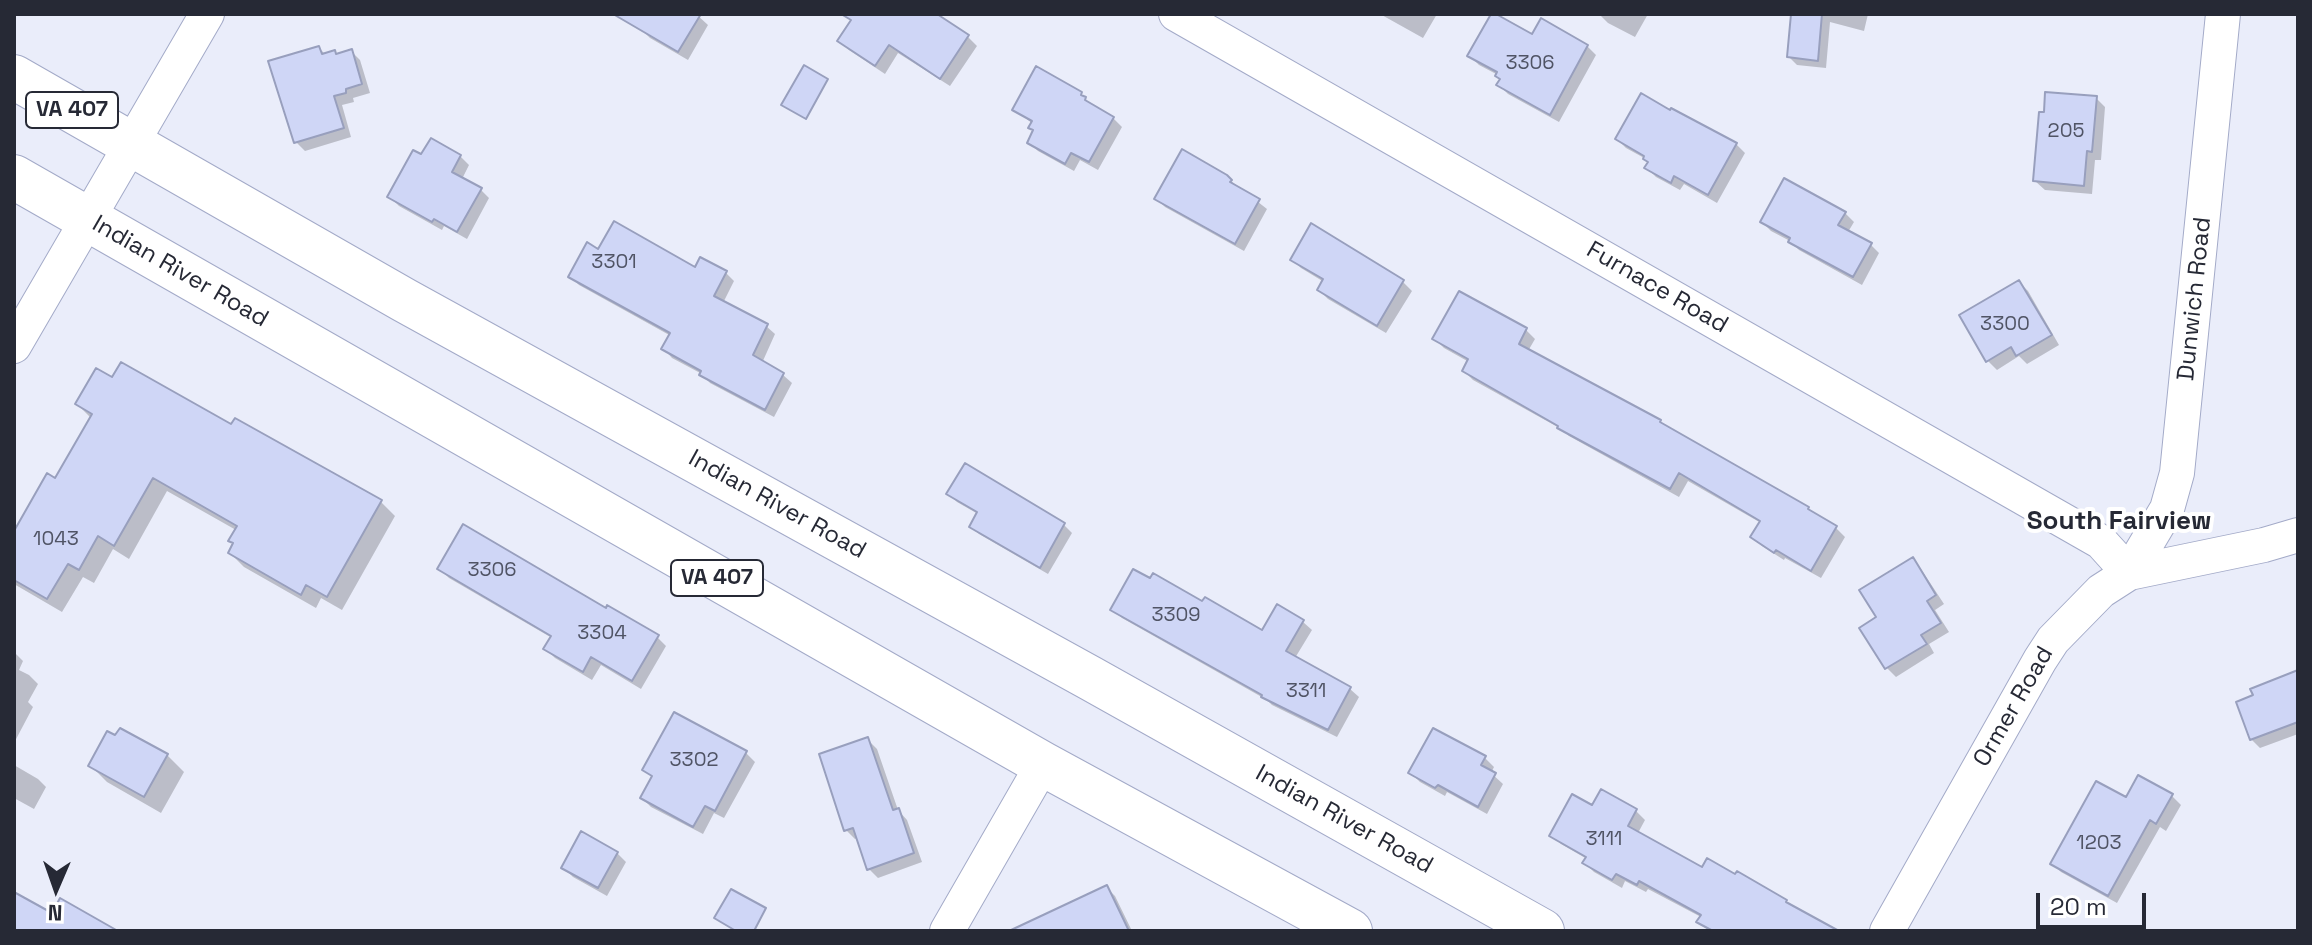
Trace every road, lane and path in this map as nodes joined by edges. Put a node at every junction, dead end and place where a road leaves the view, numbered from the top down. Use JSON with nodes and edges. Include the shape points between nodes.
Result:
{"nodes":[{"id":1,"x":207,"y":14,"type":"edge"},
{"id":2,"x":1176,"y":14,"type":"edge"},
{"id":3,"x":2223,"y":14,"type":"edge"},
{"id":4,"x":14,"y":77,"type":"edge"},
{"id":5,"x":130,"y":144,"type":"junction"},
{"id":6,"x":14,"y":177,"type":"edge"},
{"id":7,"x":87,"y":219,"type":"junction"},
{"id":8,"x":14,"y":346,"type":"edge"},
{"id":9,"x":2298,"y":535,"type":"edge"},
{"id":10,"x":2129,"y":573,"type":"junction"},
{"id":11,"x":1043,"y":764,"type":"junction"},
{"id":12,"x":947,"y":931,"type":"edge"},
{"id":13,"x":1350,"y":931,"type":"edge"},
{"id":14,"x":1542,"y":931,"type":"edge"},
{"id":15,"x":1887,"y":931,"type":"edge"}],
"edges":[{"from":1,"to":5,"type":"street"},
{"from":2,"to":10,"type":"street","name":"Furnace Road","via":[[2101,542]]},
{"from":3,"to":10,"type":"street","name":"Dunwich Road","via":[[2177,473],[2167,509]]},
{"from":4,"to":5,"type":"main road","name":"Indian River Road","number":"VA 407"},
{"from":5,"to":7,"type":"street"},
{"from":5,"to":14,"type":"main road","name":"Indian River Road","number":"VA 407"},
{"from":6,"to":7,"type":"main road","name":"Indian River Road","number":"VA 407"},
{"from":7,"to":8,"type":"street"},
{"from":7,"to":11,"type":"main road","name":"Indian River Road","number":"VA 407"},
{"from":9,"to":10,"type":"street","name":"Ormer Road"},
{"from":10,"to":15,"type":"street","name":"Ormer Road","via":[[2101,591],[2053,640]]},
{"from":11,"to":12,"type":"street"},
{"from":11,"to":13,"type":"main road","name":"Indian River Road","number":"VA 407"}]}
